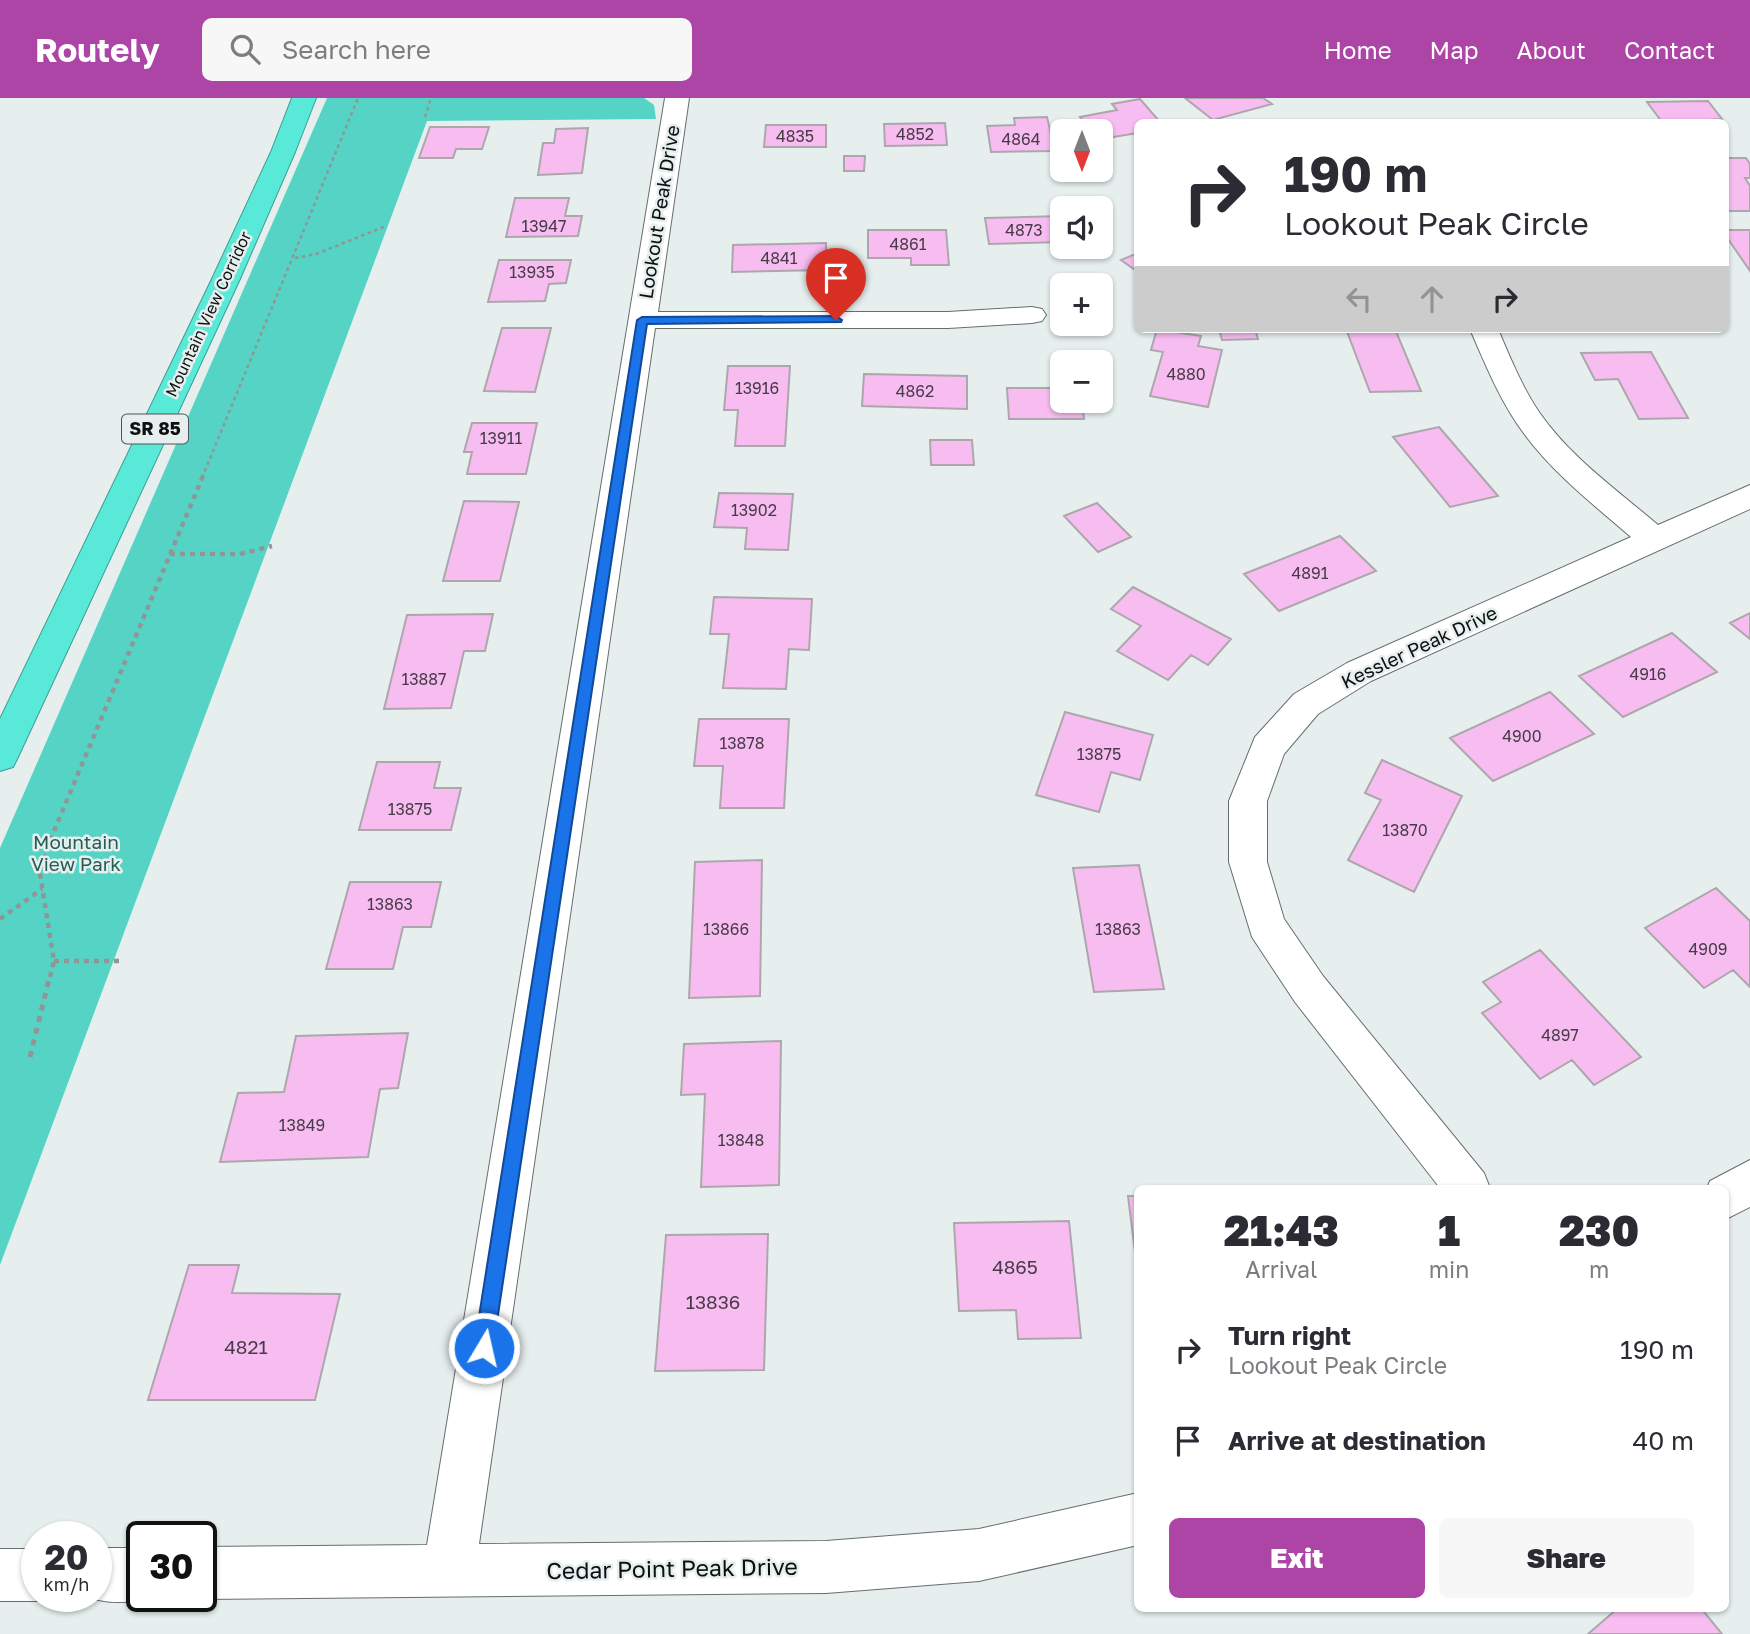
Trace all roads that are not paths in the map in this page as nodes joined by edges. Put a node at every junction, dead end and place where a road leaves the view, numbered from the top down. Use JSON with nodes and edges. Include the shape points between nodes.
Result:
{"nodes":[{"id":1,"x":304,"y":98,"type":"edge"},
{"id":2,"x":677,"y":98,"type":"edge"},
{"id":3,"x":1032,"y":315,"type":"dead end"},
{"id":4,"x":642,"y":320,"type":"junction"},
{"id":5,"x":1486,"y":333,"type":"edge"},
{"id":6,"x":1750,"y":496,"type":"edge"},
{"id":7,"x":1654,"y":539,"type":"junction"},
{"id":8,"x":0,"y":757,"type":"edge"},
{"id":9,"x":1750,"y":1182,"type":"edge"},
{"id":10,"x":1466,"y":1185,"type":"edge"},
{"id":11,"x":1729,"y":1195,"type":"edge"},
{"id":12,"x":1134,"y":1520,"type":"edge"},
{"id":13,"x":449,"y":1572,"type":"junction"},
{"id":14,"x":217,"y":1573,"type":"edge"},
{"id":15,"x":0,"y":1575,"type":"edge"},
{"id":16,"x":21,"y":1575,"type":"edge"}],
"edges":[{"from":1,"to":8,"type":"highway","name":"Mountain View Corridor","number":"SR 85","via":[[225,281]]},
{"from":2,"to":4,"type":"street","name":"Lookout Peak Drive"},
{"from":3,"to":4,"type":"street","via":[[948,320]]},
{"from":4,"to":13,"type":"street","name":"Lookout Peak Drive"},
{"from":5,"to":7,"type":"street","via":[[1510,387],[1536,429]]},
{"from":6,"to":7,"type":"street","name":"Kessler Peak Drive"},
{"from":7,"to":10,"type":"street","name":"Kessler Peak Drive","via":[[1359,672],[1307,704],[1268,747],[1248,801],[1248,862],[1266,925],[1308,989]]},
{"from":9,"to":11,"type":"street"},
{"from":12,"to":13,"type":"street","name":"Cedar Point Peak Drive","via":[[979,1555],[826,1567]]},
{"from":13,"to":14,"type":"street","name":"Cedar Point Peak Drive"},
{"from":15,"to":16,"type":"street"}]}
